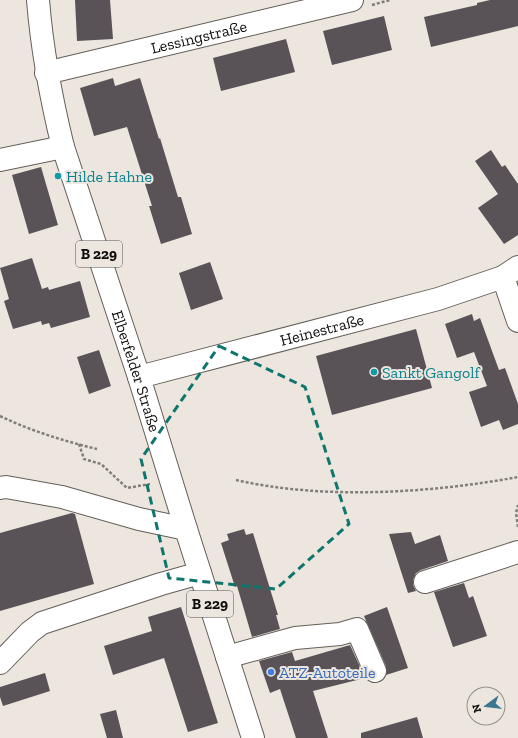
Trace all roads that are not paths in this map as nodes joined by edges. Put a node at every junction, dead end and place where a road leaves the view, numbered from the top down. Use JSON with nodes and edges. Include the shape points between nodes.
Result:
{"nodes":[{"id":1,"x":38,"y":0,"type":"edge"},
{"id":2,"x":352,"y":0,"type":"edge"},
{"id":3,"x":46,"y":73,"type":"junction"},
{"id":4,"x":63,"y":147,"type":"junction"},
{"id":5,"x":0,"y":160,"type":"edge"},
{"id":6,"x":510,"y":272,"type":"edge"},
{"id":7,"x":518,"y":321,"type":"edge"},
{"id":8,"x":139,"y":377,"type":"junction"},
{"id":9,"x":0,"y":488,"type":"edge"},
{"id":10,"x":186,"y":529,"type":"junction"},
{"id":11,"x":518,"y":552,"type":"edge"},
{"id":12,"x":200,"y":574,"type":"junction"},
{"id":13,"x":425,"y":582,"type":"dead end"},
{"id":14,"x":227,"y":657,"type":"junction"},
{"id":15,"x":0,"y":663,"type":"edge"},
{"id":16,"x":375,"y":671,"type":"dead end"},
{"id":17,"x":253,"y":738,"type":"edge"}],
"edges":[{"from":1,"to":3,"type":"main road","name":"Elberfelder Straße","number":"B 229"},
{"from":2,"to":3,"type":"main road","name":"Lessingstraße"},
{"from":3,"to":4,"type":"main road","name":"Elberfelder Straße","number":"B 229"},
{"from":4,"to":5,"type":"main road"},
{"from":4,"to":8,"type":"main road","name":"Elberfelder Straße","number":"B 229"},
{"from":6,"to":7,"type":"main road","name":"Heinestraße"},
{"from":6,"to":8,"type":"main road","name":"Heinestraße","via":[[438,299]]},
{"from":8,"to":10,"type":"main road","name":"Elberfelder Straße","number":"B 229"},
{"from":9,"to":10,"type":"main road","via":[[62,497],[139,519]]},
{"from":10,"to":12,"type":"main road","name":"Elberfelder Straße","number":"B 229"},
{"from":11,"to":13,"type":"main road"},
{"from":12,"to":14,"type":"main road","name":"Elberfelder Straße","number":"B 229"},
{"from":12,"to":15,"type":"main road","via":[[161,584],[42,623]]},
{"from":14,"to":16,"type":"main road","via":[[295,638],[340,634],[357,629]]},
{"from":14,"to":17,"type":"main road","name":"Elberfelder Straße","number":"B 229"}]}
